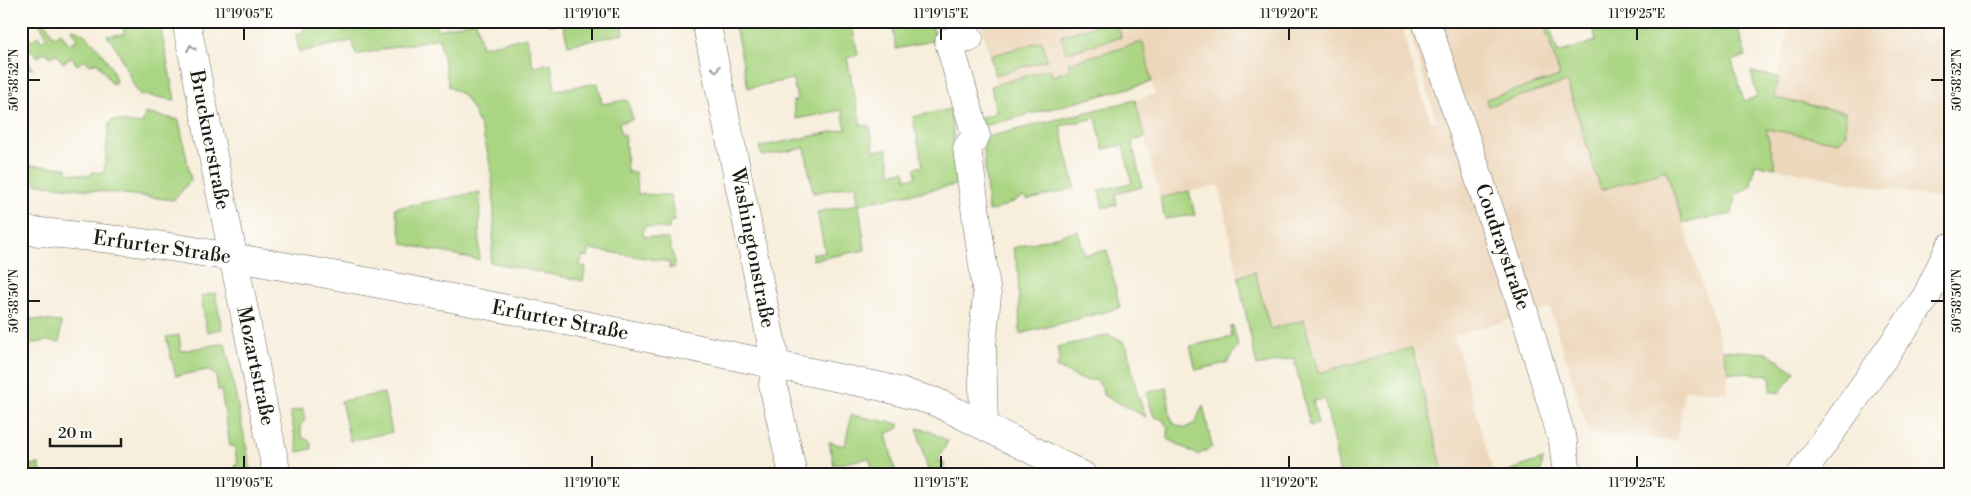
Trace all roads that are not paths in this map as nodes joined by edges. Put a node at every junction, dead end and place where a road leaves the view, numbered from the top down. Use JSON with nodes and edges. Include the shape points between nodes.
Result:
{"nodes":[{"id":1,"x":186,"y":21,"type":"edge"},
{"id":2,"x":706,"y":21,"type":"edge"},
{"id":3,"x":1426,"y":21,"type":"edge"},
{"id":4,"x":969,"y":38,"type":"dead end"},
{"id":5,"x":21,"y":230,"type":"edge"},
{"id":6,"x":1950,"y":247,"type":"edge"},
{"id":7,"x":232,"y":258,"type":"junction"},
{"id":8,"x":776,"y":365,"type":"junction"},
{"id":9,"x":984,"y":425,"type":"junction"},
{"id":10,"x":277,"y":475,"type":"edge"},
{"id":11,"x":792,"y":475,"type":"edge"},
{"id":12,"x":1082,"y":475,"type":"edge"},
{"id":13,"x":1567,"y":475,"type":"edge"},
{"id":14,"x":1801,"y":475,"type":"edge"}],
"edges":[{"from":7,"to":1,"type":"street","name":"Brucknerstraße","one_way":true},
{"from":2,"to":8,"type":"street","name":"Washingtonstraße","one_way":true},
{"from":3,"to":13,"type":"street","name":"Coudraystraße","via":[[1525,315],[1563,442]]},
{"from":4,"to":9,"type":"street","via":[[949,42],[976,136],[967,148],[987,294],[982,346]]},
{"from":5,"to":7,"type":"street","name":"Erfurter Straße","via":[[155,245]]},
{"from":6,"to":14,"type":"street","via":[[1926,297]]},
{"from":7,"to":8,"type":"street","name":"Erfurter Straße"},
{"from":7,"to":10,"type":"street","name":"Mozartstraße"},
{"from":8,"to":9,"type":"street","name":"Erfurter Straße","via":[[883,387],[936,402]]},
{"from":8,"to":11,"type":"street","name":"Washingtonstraße","via":[[773,386]]},
{"from":9,"to":12,"type":"street","name":"Erfurter Straße"}]}
